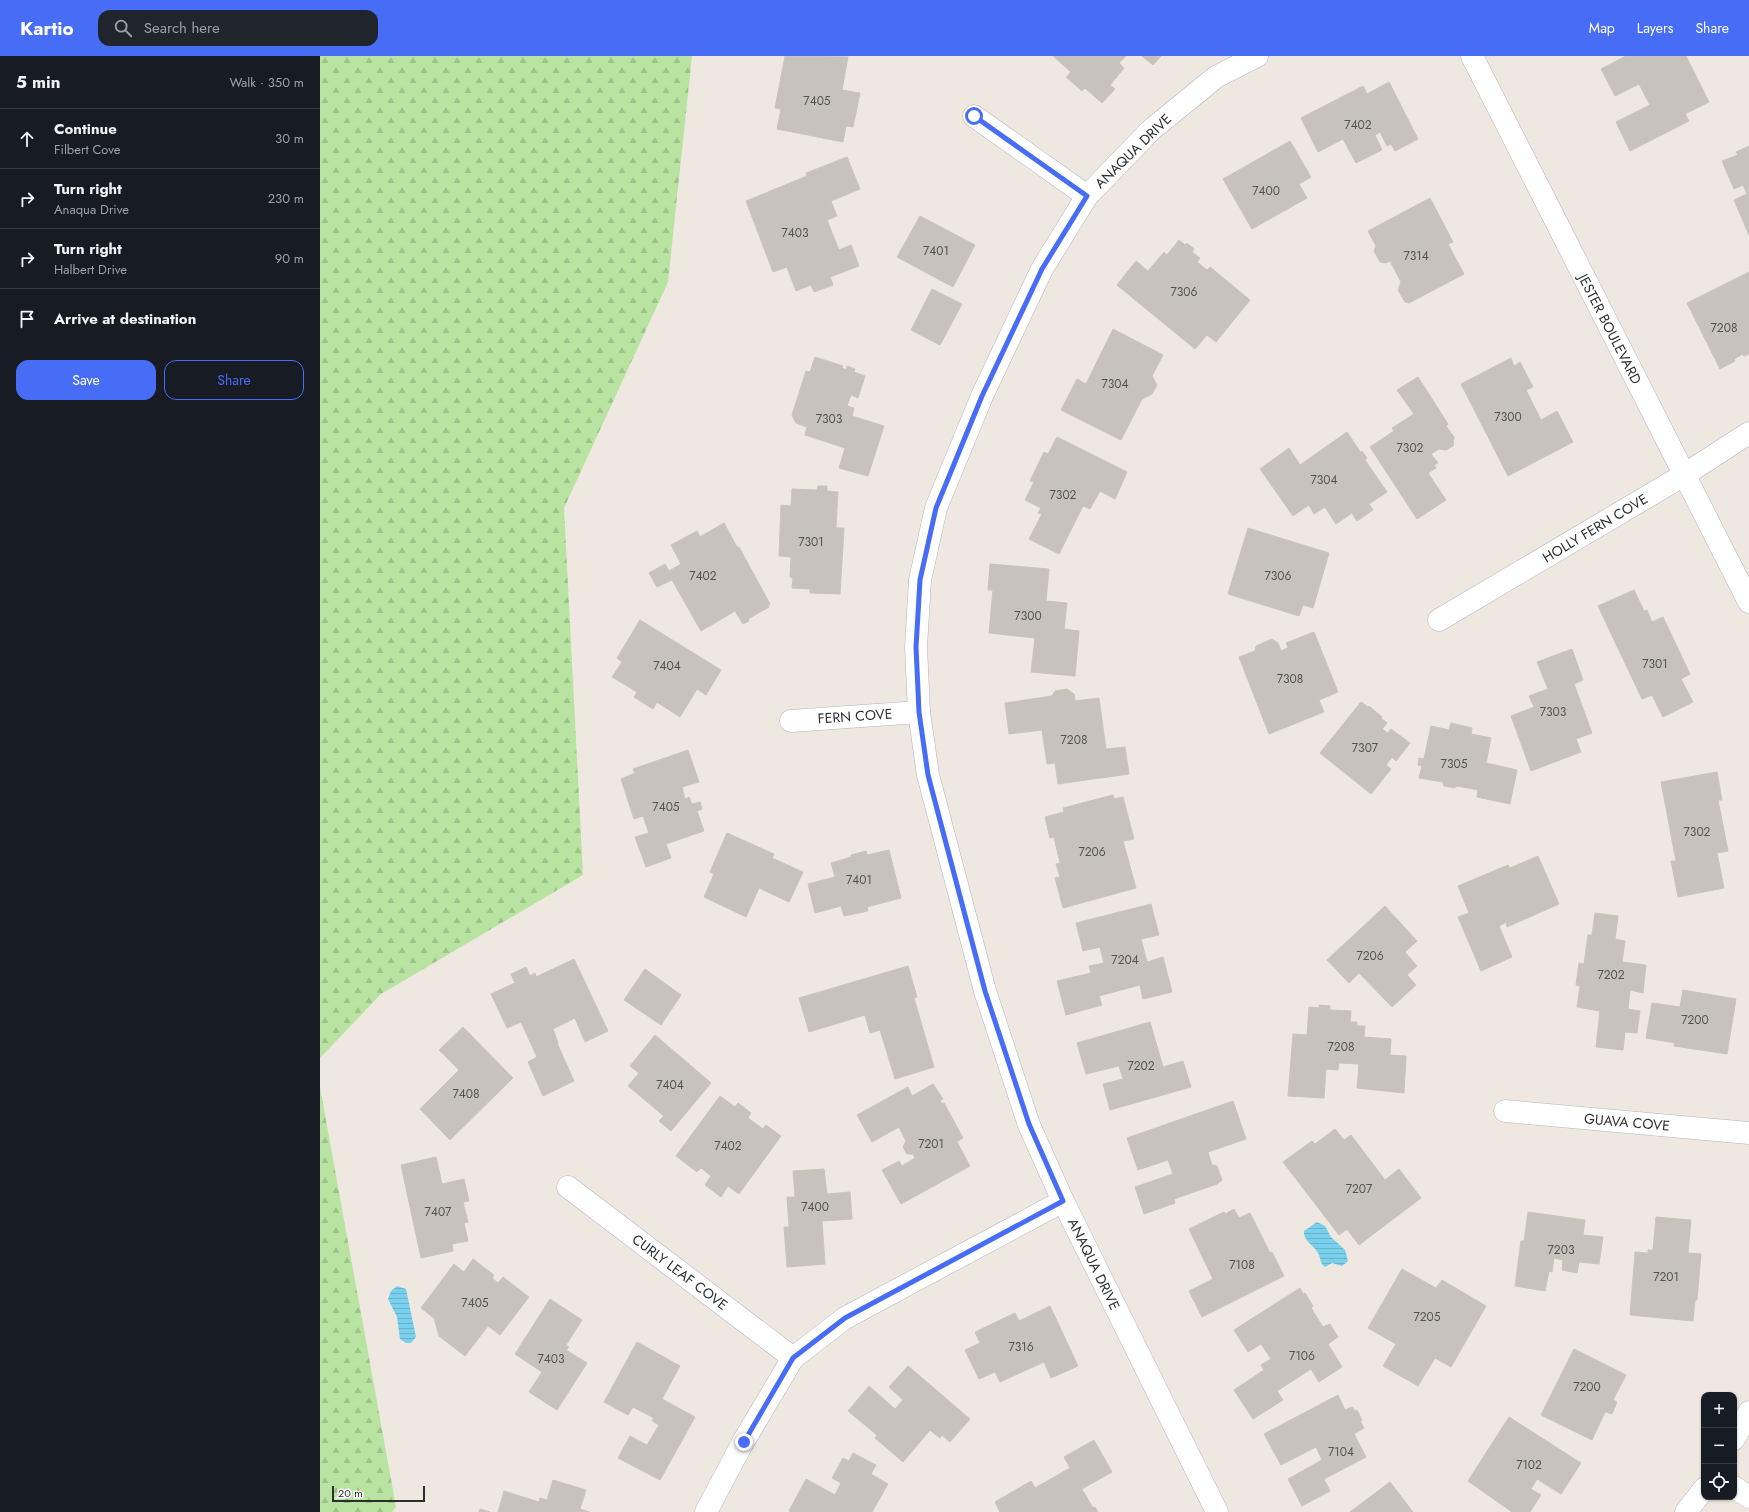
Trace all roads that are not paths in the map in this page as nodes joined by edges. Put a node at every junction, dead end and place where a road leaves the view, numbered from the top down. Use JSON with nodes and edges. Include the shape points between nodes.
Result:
{"nodes":[{"id":1,"x":1257,"y":56,"type":"edge"},
{"id":2,"x":1472,"y":56,"type":"edge"},
{"id":3,"x":974,"y":116,"type":"dead end"},
{"id":4,"x":1087,"y":196,"type":"junction"},
{"id":5,"x":1749,"y":433,"type":"edge"},
{"id":6,"x":1684,"y":475,"type":"junction"},
{"id":7,"x":1749,"y":602,"type":"edge"},
{"id":8,"x":1439,"y":620,"type":"dead end"},
{"id":9,"x":919,"y":712,"type":"junction"},
{"id":10,"x":791,"y":721,"type":"dead end"},
{"id":11,"x":1505,"y":1111,"type":"dead end"},
{"id":12,"x":1749,"y":1133,"type":"edge"},
{"id":13,"x":568,"y":1187,"type":"dead end"},
{"id":14,"x":1063,"y":1201,"type":"junction"},
{"id":15,"x":793,"y":1358,"type":"junction"},
{"id":16,"x":1749,"y":1412,"type":"edge"},
{"id":17,"x":1737,"y":1434,"type":"edge"},
{"id":18,"x":1737,"y":1489,"type":"edge"},
{"id":19,"x":1701,"y":1493,"type":"edge"},
{"id":20,"x":1749,"y":1497,"type":"edge"},
{"id":21,"x":706,"y":1512,"type":"edge"},
{"id":22,"x":1217,"y":1512,"type":"edge"},
{"id":23,"x":1686,"y":1512,"type":"edge"}],
"edges":[{"from":1,"to":4,"type":"street","name":"ANAQUA DRIVE","via":[[1216,77],[1151,130]]},
{"from":2,"to":6,"type":"street","name":"JESTER BOULEVARD"},
{"from":3,"to":4,"type":"street"},
{"from":4,"to":9,"type":"street","name":"ANAQUA DRIVE","via":[[1042,269],[982,396],[936,508],[920,580],[916,647]]},
{"from":5,"to":6,"type":"street","name":"HOLLY FERN COVE"},
{"from":6,"to":7,"type":"street","name":"JESTER BOULEVARD"},
{"from":6,"to":8,"type":"street","name":"HOLLY FERN COVE"},
{"from":9,"to":10,"type":"street","name":"FERN COVE"},
{"from":9,"to":14,"type":"street","name":"ANAQUA DRIVE","via":[[928,775],[985,991],[1029,1124]]},
{"from":11,"to":12,"type":"street","name":"GUAVA COVE"},
{"from":13,"to":15,"type":"street","name":"CURLY LEAF COVE"},
{"from":14,"to":15,"type":"street","via":[[845,1318]]},
{"from":14,"to":22,"type":"street","name":"ANAQUA DRIVE"},
{"from":15,"to":21,"type":"street"},
{"from":16,"to":17,"type":"street"},
{"from":18,"to":20,"type":"street"},
{"from":19,"to":23,"type":"street"}]}
